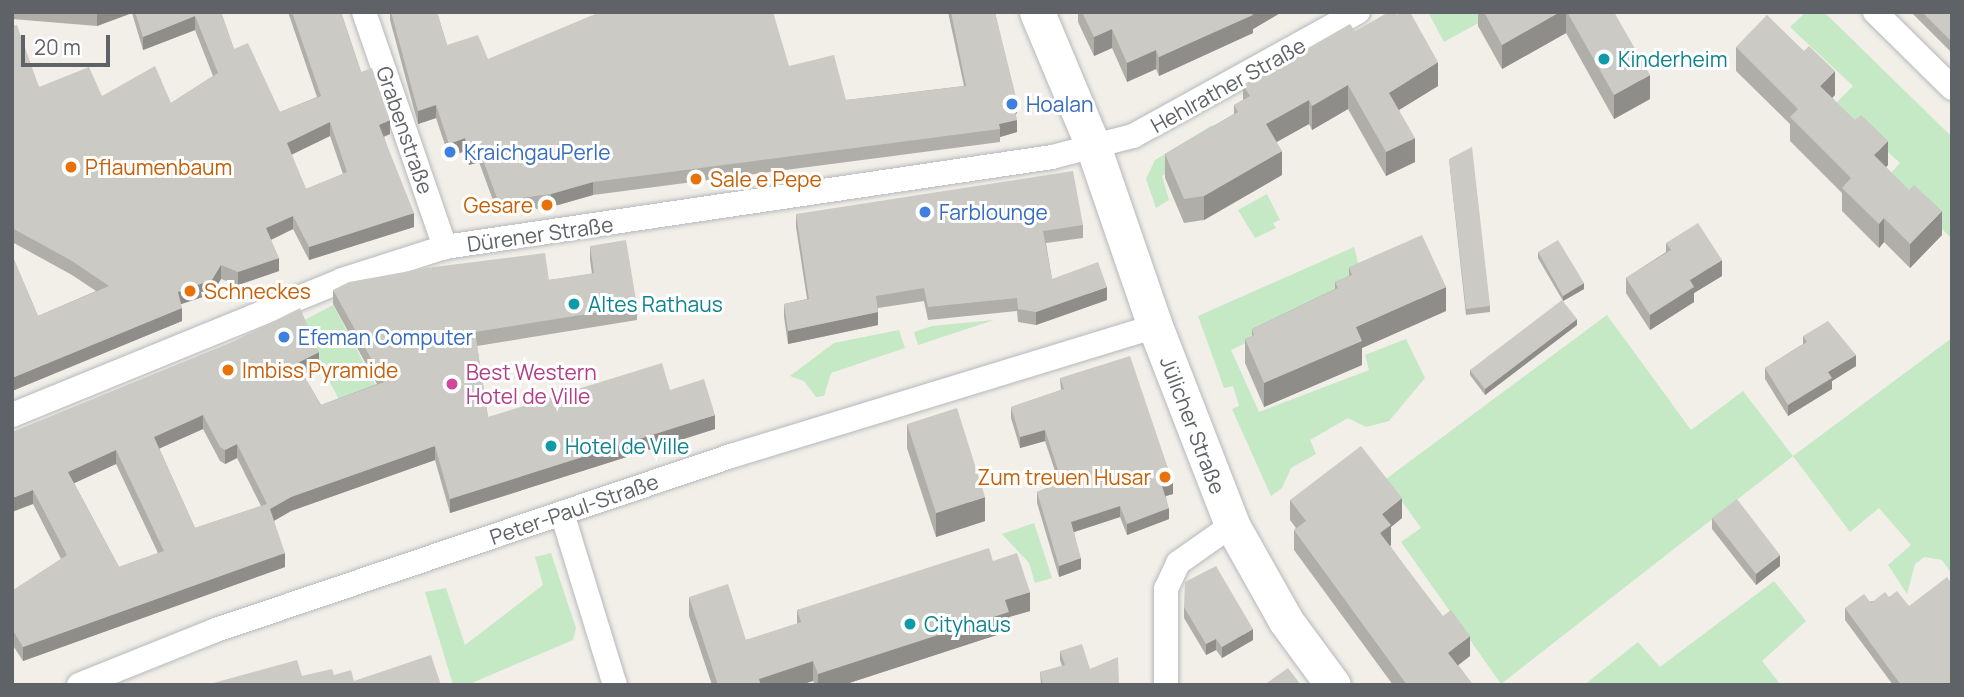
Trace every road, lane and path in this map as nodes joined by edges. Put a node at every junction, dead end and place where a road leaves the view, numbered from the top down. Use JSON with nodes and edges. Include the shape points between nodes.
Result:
{"nodes":[{"id":1,"x":364,"y":12,"type":"edge"},
{"id":2,"x":1037,"y":12,"type":"edge"},
{"id":3,"x":1358,"y":12,"type":"edge"},
{"id":4,"x":1875,"y":12,"type":"edge"},
{"id":5,"x":1952,"y":88,"type":"edge"},
{"id":6,"x":1093,"y":146,"type":"junction"},
{"id":7,"x":445,"y":247,"type":"junction"},
{"id":8,"x":1154,"y":326,"type":"junction"},
{"id":9,"x":12,"y":415,"type":"edge"},
{"id":10,"x":562,"y":513,"type":"junction"},
{"id":11,"x":1232,"y":525,"type":"junction"},
{"id":12,"x":79,"y":685,"type":"edge"},
{"id":13,"x":615,"y":685,"type":"edge"},
{"id":14,"x":1166,"y":685,"type":"edge"},
{"id":15,"x":1333,"y":685,"type":"edge"}],
"edges":[{"from":1,"to":7,"type":"street","name":"Grabenstraße"},
{"from":2,"to":6,"type":"street","name":"Jülicher Straße"},
{"from":3,"to":6,"type":"street","name":"Hehlrather Straße","via":[[1154,127]]},
{"from":4,"to":5,"type":"street"},
{"from":6,"to":7,"type":"street","name":"Dürener Straße","via":[[1052,157]]},
{"from":6,"to":8,"type":"street","name":"Jülicher Straße"},
{"from":7,"to":9,"type":"street","name":"Dürener Straße","via":[[330,285]]},
{"from":8,"to":10,"type":"street","name":"Peter-Paul-Straße"},
{"from":8,"to":11,"type":"street","name":"Jülicher Straße"},
{"from":10,"to":12,"type":"street","name":"Peter-Paul-Straße","via":[[213,631]]},
{"from":10,"to":13,"type":"street"},
{"from":11,"to":14,"type":"street","via":[[1178,563],[1166,589]]},
{"from":11,"to":15,"type":"street","name":"Jülicher Straße","via":[[1286,621]]}]}
